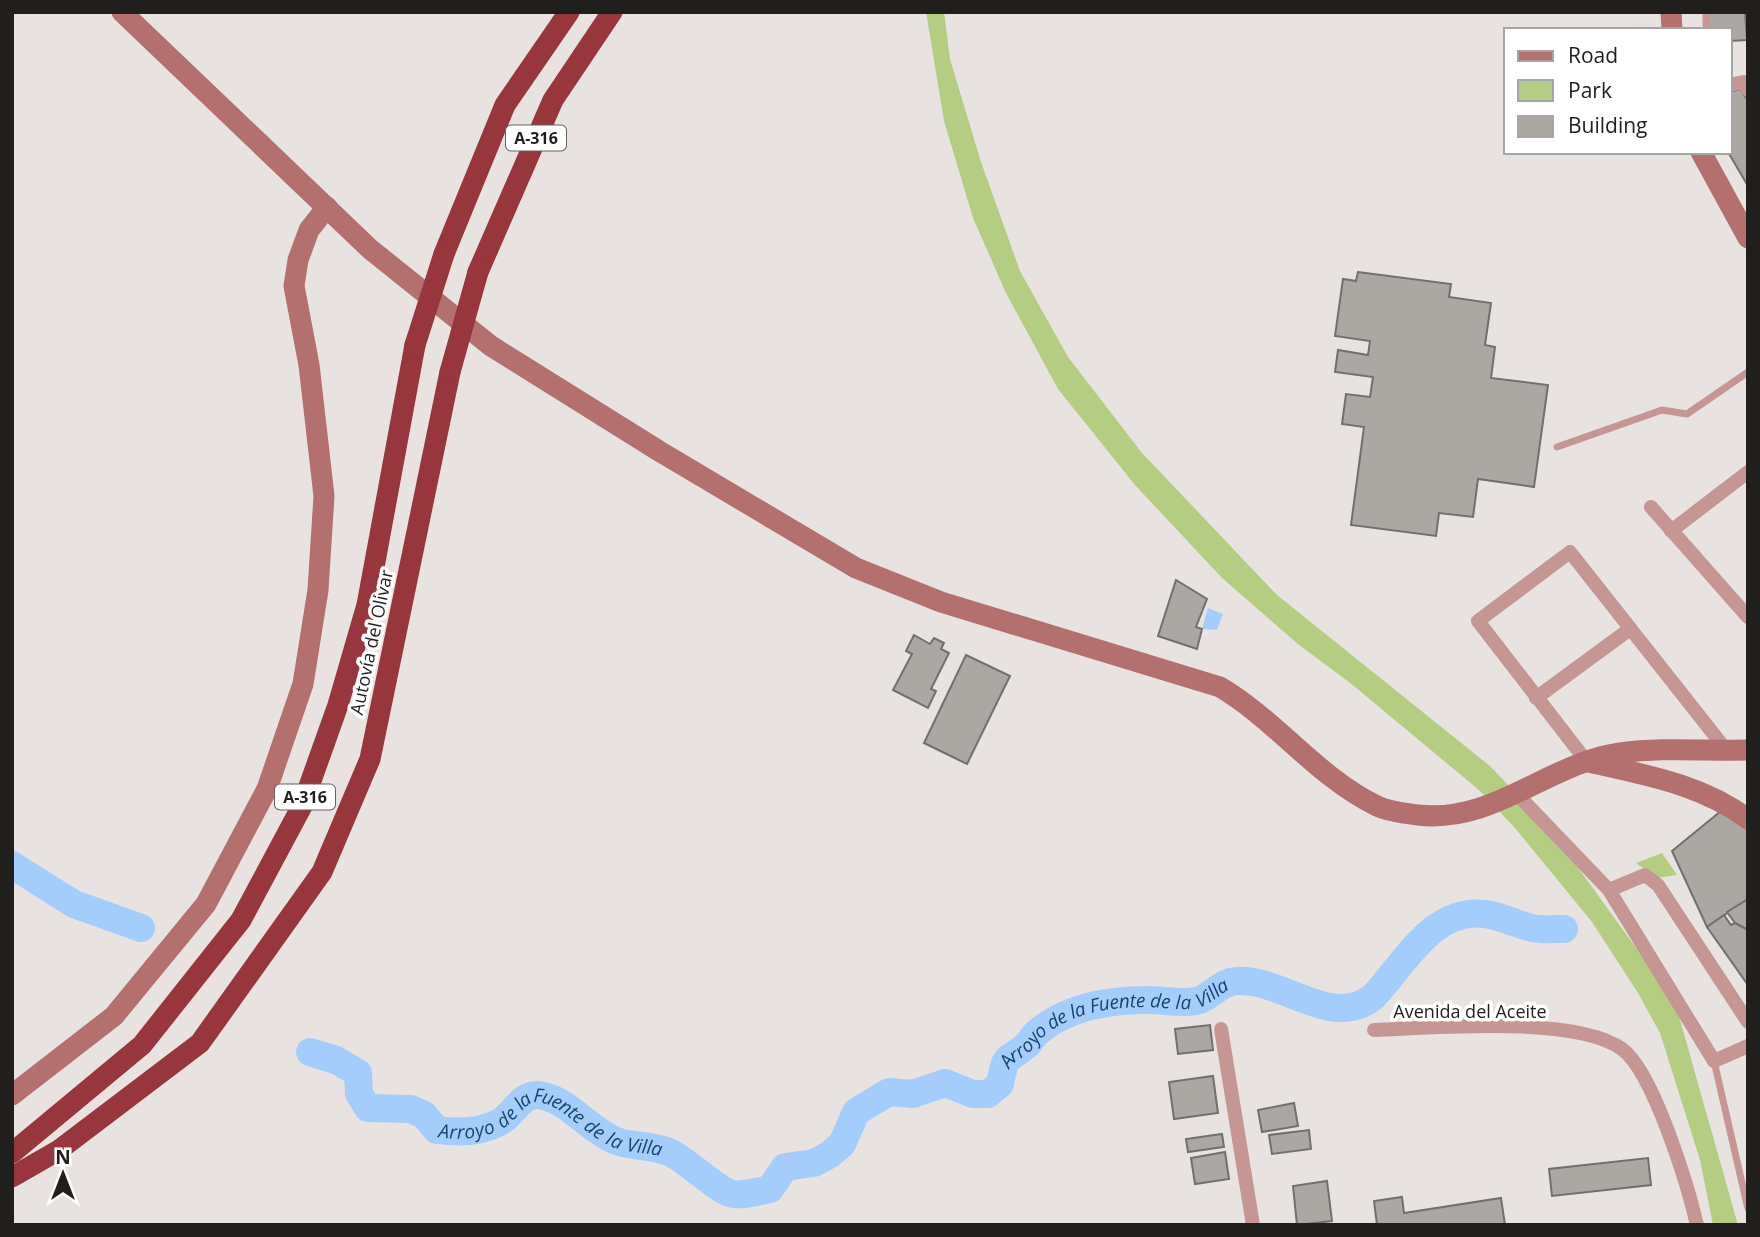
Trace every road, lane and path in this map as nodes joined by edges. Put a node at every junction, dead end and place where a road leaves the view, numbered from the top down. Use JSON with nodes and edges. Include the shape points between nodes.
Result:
{"nodes":[{"id":1,"x":122,"y":12,"type":"edge"},
{"id":2,"x":569,"y":12,"type":"edge"},
{"id":3,"x":612,"y":12,"type":"edge"},
{"id":4,"x":1732,"y":84,"type":"edge"},
{"id":5,"x":1748,"y":90,"type":"edge"},
{"id":6,"x":1702,"y":154,"type":"edge"},
{"id":7,"x":327,"y":207,"type":"junction"},
{"id":8,"x":1748,"y":239,"type":"edge"},
{"id":9,"x":1748,"y":372,"type":"edge"},
{"id":10,"x":1557,"y":447,"type":"dead end"},
{"id":11,"x":1748,"y":472,"type":"edge"},
{"id":12,"x":1651,"y":508,"type":"dead end"},
{"id":13,"x":1671,"y":531,"type":"junction"},
{"id":14,"x":1748,"y":617,"type":"edge"},
{"id":15,"x":1630,"y":629,"type":"junction"},
{"id":16,"x":1536,"y":698,"type":"junction"},
{"id":17,"x":1737,"y":750,"type":"edge"},
{"id":18,"x":1587,"y":762,"type":"junction"},
{"id":19,"x":1517,"y":794,"type":"junction"},
{"id":20,"x":1748,"y":819,"type":"edge"},
{"id":21,"x":1609,"y":890,"type":"junction"},
{"id":22,"x":1748,"y":1023,"type":"edge"},
{"id":23,"x":1221,"y":1029,"type":"dead end"},
{"id":24,"x":1374,"y":1030,"type":"dead end"},
{"id":25,"x":200,"y":1043,"type":"junction"},
{"id":26,"x":1748,"y":1046,"type":"edge"},
{"id":27,"x":1714,"y":1061,"type":"junction"},
{"id":28,"x":12,"y":1095,"type":"edge"},
{"id":29,"x":12,"y":1153,"type":"edge"},
{"id":30,"x":12,"y":1177,"type":"edge"},
{"id":31,"x":12,"y":1193,"type":"edge"},
{"id":32,"x":1748,"y":1209,"type":"edge"},
{"id":33,"x":1253,"y":1225,"type":"edge"},
{"id":34,"x":1697,"y":1225,"type":"edge"}],
"edges":[{"from":1,"to":7,"type":"street"},
{"from":2,"to":29,"type":"highway","name":"Autovía del Olivar","number":"A-316","bridge":true,"via":[[505,105],[443,254],[415,345],[368,605],[302,806],[241,920],[142,1045]]},
{"from":3,"to":25,"type":"highway","name":"Autovía del Olivar","number":"A-316","bridge":true,"via":[[553,100],[478,272],[450,372],[370,759],[322,872]]},
{"from":4,"to":5,"type":"street","via":[[1742,82]]},
{"from":6,"to":8,"type":"street"},
{"from":7,"to":19,"type":"street","via":[[370,249],[491,346],[856,568],[941,602],[1220,687],[1243,701],[1323,770],[1378,807],[1447,816]]},
{"from":7,"to":28,"type":"street","via":[[309,230],[294,286],[309,365],[324,496],[318,590],[303,684],[267,789],[206,904],[114,1016]]},
{"from":9,"to":10,"type":"lane","via":[[1687,414],[1662,410]]},
{"from":11,"to":13,"type":"street"},
{"from":12,"to":13,"type":"street"},
{"from":13,"to":14,"type":"street"},
{"from":15,"to":16,"type":"street"},
{"from":15,"to":16,"type":"street","via":[[1570,552],[1478,621]]},
{"from":15,"to":17,"type":"street"},
{"from":16,"to":18,"type":"street"},
{"from":17,"to":18,"type":"street","via":[[1619,753]]},
{"from":18,"to":19,"type":"street"},
{"from":18,"to":20,"type":"street","via":[[1693,788]]},
{"from":19,"to":21,"type":"street"},
{"from":21,"to":22,"type":"street","via":[[1645,875],[1658,885]]},
{"from":21,"to":27,"type":"street"},
{"from":23,"to":33,"type":"street"},
{"from":24,"to":34,"type":"street","name":"Avenida del Aceite","via":[[1553,1030],[1622,1049],[1638,1066],[1653,1097]]},
{"from":25,"to":30,"type":"highway","name":"Autovía del Olivar","number":"A-316","via":[[59,1150]]},
{"from":25,"to":31,"type":"highway","via":[[90,1137]]},
{"from":26,"to":27,"type":"street"},
{"from":27,"to":32,"type":"lane"}]}
